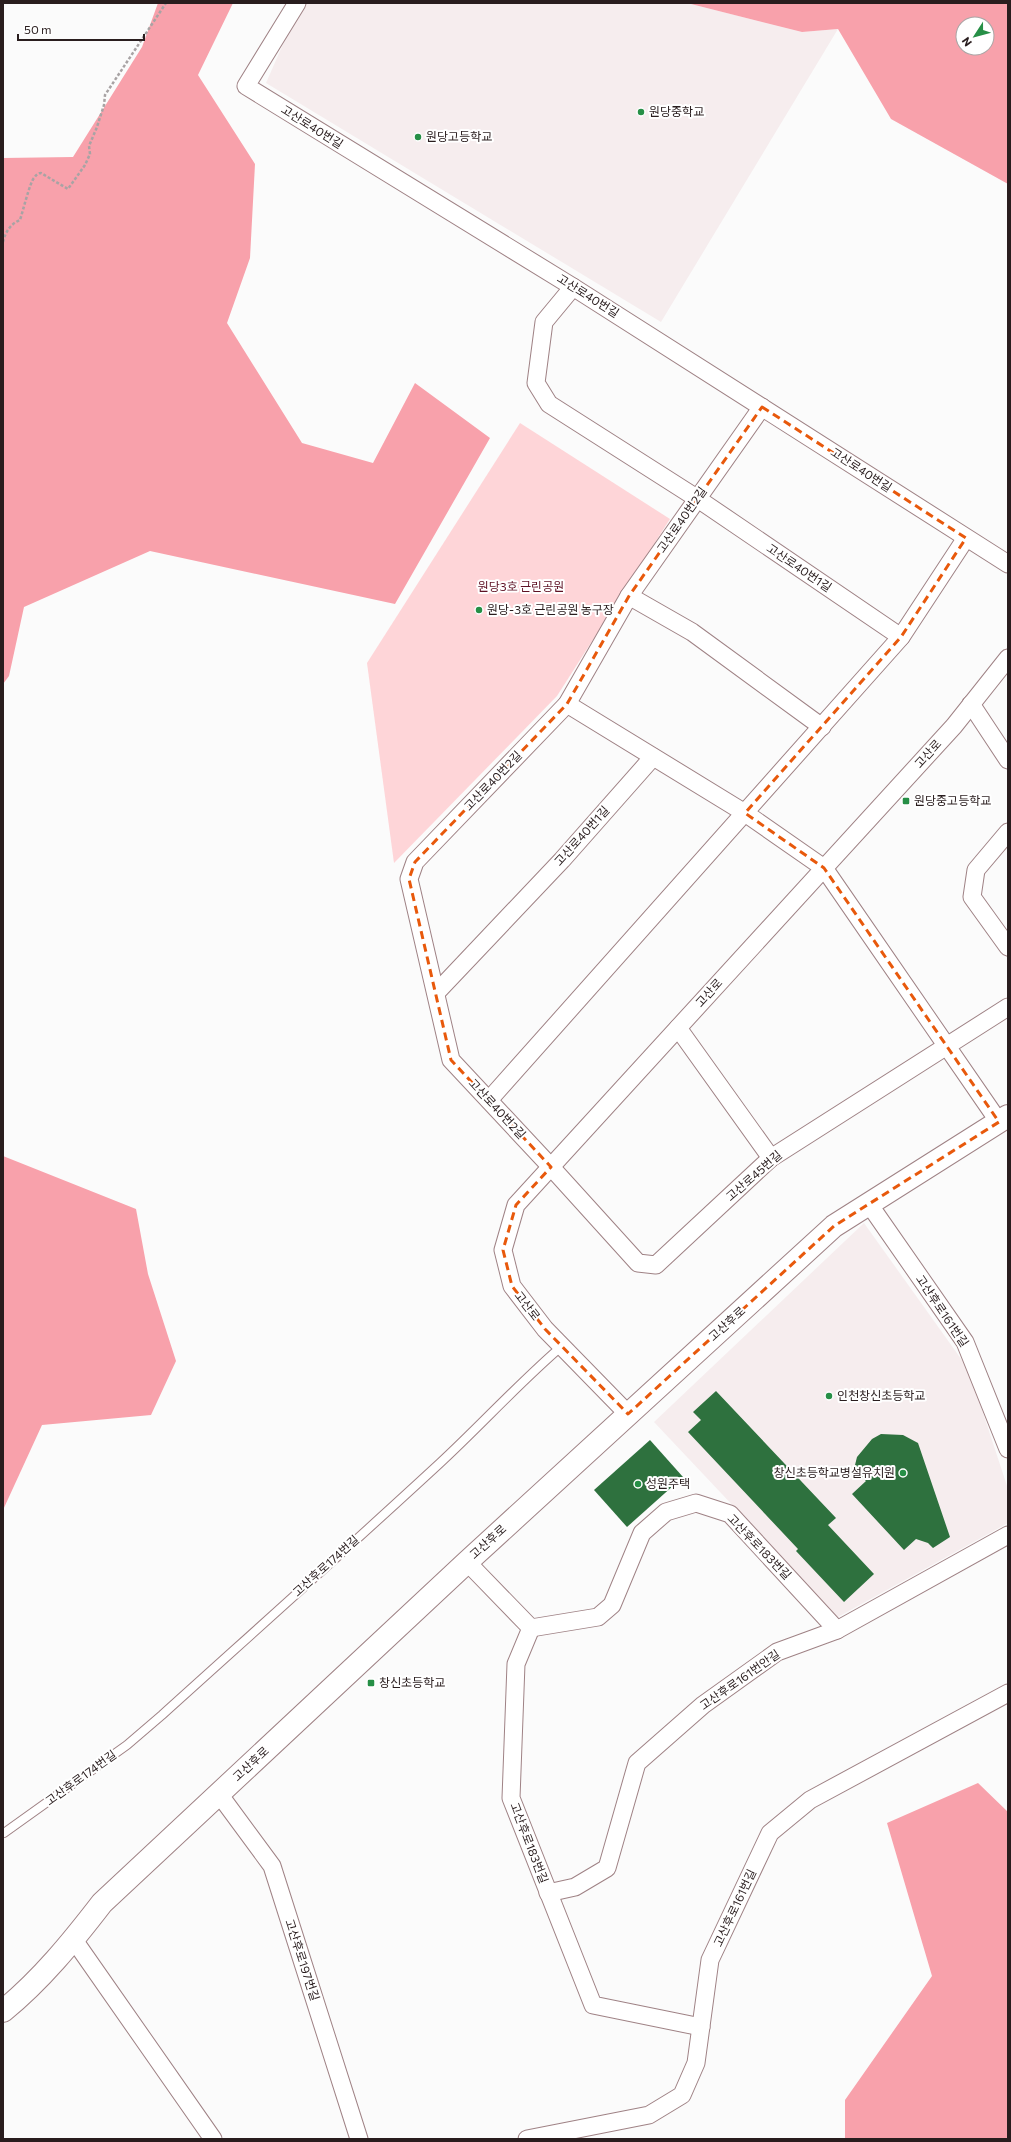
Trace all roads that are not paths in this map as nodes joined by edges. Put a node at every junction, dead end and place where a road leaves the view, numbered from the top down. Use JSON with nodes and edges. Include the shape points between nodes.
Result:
{"nodes":[{"id":1,"x":297,"y":3,"type":"edge"},
{"id":2,"x":573,"y":287,"type":"junction"},
{"id":3,"x":762,"y":407,"type":"junction"},
{"id":4,"x":698,"y":499,"type":"junction"},
{"id":5,"x":966,"y":538,"type":"junction"},
{"id":6,"x":1008,"y":564,"type":"edge"},
{"id":7,"x":629,"y":596,"type":"junction"},
{"id":8,"x":901,"y":637,"type":"junction"},
{"id":9,"x":1008,"y":658,"type":"edge"},
{"id":10,"x":567,"y":704,"type":"junction"},
{"id":11,"x":971,"y":704,"type":"junction"},
{"id":12,"x":822,"y":727,"type":"junction"},
{"id":13,"x":653,"y":756,"type":"junction"},
{"id":14,"x":1008,"y":760,"type":"edge"},
{"id":15,"x":745,"y":813,"type":"junction"},
{"id":16,"x":1008,"y":832,"type":"edge"},
{"id":17,"x":824,"y":868,"type":"junction"},
{"id":18,"x":1008,"y":947,"type":"edge"},
{"id":19,"x":436,"y":993,"type":"junction"},
{"id":20,"x":1008,"y":1007,"type":"edge"},
{"id":21,"x":678,"y":1028,"type":"junction"},
{"id":22,"x":947,"y":1046,"type":"junction"},
{"id":23,"x":488,"y":1100,"type":"junction"},
{"id":24,"x":1003,"y":1119,"type":"edge"},
{"id":25,"x":771,"y":1158,"type":"junction"},
{"id":26,"x":551,"y":1167,"type":"junction"},
{"id":27,"x":869,"y":1204,"type":"junction"},
{"id":28,"x":562,"y":1346,"type":"junction"},
{"id":29,"x":628,"y":1414,"type":"junction"},
{"id":30,"x":1008,"y":1449,"type":"edge"},
{"id":31,"x":1008,"y":1535,"type":"edge"},
{"id":32,"x":467,"y":1562,"type":"junction"},
{"id":33,"x":531,"y":1628,"type":"junction"},
{"id":34,"x":838,"y":1630,"type":"junction"},
{"id":35,"x":1008,"y":1693,"type":"edge"},
{"id":36,"x":219,"y":1794,"type":"junction"},
{"id":37,"x":4,"y":1833,"type":"dead end"},
{"id":38,"x":548,"y":1892,"type":"junction"},
{"id":39,"x":74,"y":1940,"type":"junction"},
{"id":40,"x":3,"y":2011,"type":"edge"},
{"id":41,"x":701,"y":2027,"type":"junction"},
{"id":42,"x":213,"y":2139,"type":"edge"},
{"id":43,"x":359,"y":2139,"type":"edge"},
{"id":44,"x":527,"y":2139,"type":"edge"}],
"edges":[{"from":1,"to":2,"type":"street","name":"고산로40번길","via":[[246,86]]},
{"from":2,"to":3,"type":"street","name":"고산로40번길"},
{"from":2,"to":4,"type":"street","name":"고산로40번1길","via":[[544,322],[536,383],[549,404]]},
{"from":3,"to":4,"type":"street","name":"고산로40번2길"},
{"from":3,"to":5,"type":"street","name":"고산로40번길"},
{"from":4,"to":7,"type":"street","name":"고산로40번2길"},
{"from":4,"to":8,"type":"street","name":"고산로40번1길"},
{"from":5,"to":6,"type":"street","name":"고산로40번길"},
{"from":5,"to":8,"type":"street"},
{"from":7,"to":10,"type":"street","name":"고산로40번2길"},
{"from":7,"to":12,"type":"street","via":[[692,632]]},
{"from":8,"to":12,"type":"street"},
{"from":9,"to":11,"type":"street","name":"고산로"},
{"from":10,"to":13,"type":"street"},
{"from":10,"to":19,"type":"street","name":"고산로40번2길","via":[[415,862],[409,879]]},
{"from":11,"to":14,"type":"street"},
{"from":11,"to":17,"type":"street","name":"고산로","via":[[954,726]]},
{"from":12,"to":15,"type":"street"},
{"from":13,"to":15,"type":"street"},
{"from":13,"to":19,"type":"street","name":"고산로40번1길","via":[[562,860]]},
{"from":15,"to":17,"type":"street"},
{"from":15,"to":23,"type":"street"},
{"from":16,"to":18,"type":"street","via":[[976,870],[972,897]]},
{"from":17,"to":21,"type":"street","name":"고산로"},
{"from":17,"to":22,"type":"street"},
{"from":19,"to":23,"type":"street","name":"고산로40번2길","via":[[452,1060]]},
{"from":20,"to":22,"type":"street","name":"고산로45번길"},
{"from":21,"to":25,"type":"street"},
{"from":21,"to":26,"type":"street","name":"고산로"},
{"from":22,"to":24,"type":"street"},
{"from":22,"to":25,"type":"street","name":"고산로45번길"},
{"from":23,"to":26,"type":"street","name":"고산로40번2길"},
{"from":24,"to":27,"type":"main road","name":"고산후로"},
{"from":25,"to":26,"type":"street","name":"고산로45번길","via":[[656,1265],[638,1263]]},
{"from":26,"to":28,"type":"street","name":"고산로","via":[[516,1205],[503,1250],[512,1286],[545,1329]]},
{"from":27,"to":29,"type":"main road","name":"고산후로","via":[[834,1226]]},
{"from":27,"to":30,"type":"street","name":"고산후로161번길","via":[[965,1342]]},
{"from":28,"to":29,"type":"street"},
{"from":28,"to":37,"type":"lane","name":"고산후로174번길","via":[[527,1376],[475,1430],[417,1484],[162,1715],[127,1745]]},
{"from":29,"to":32,"type":"main road","name":"고산후로"},
{"from":31,"to":34,"type":"street","name":"고산후로161번안길"},
{"from":32,"to":33,"type":"street"},
{"from":32,"to":36,"type":"main road","name":"고산후로"},
{"from":33,"to":34,"type":"street","name":"고산후로183번길","via":[[598,1617],[612,1606],[642,1533],[666,1512],[696,1504],[730,1514]]},
{"from":33,"to":38,"type":"street","name":"고산후로183번길","via":[[516,1664],[511,1798]]},
{"from":34,"to":38,"type":"street","name":"고산후로161번안길","via":[[777,1652],[703,1705],[637,1763],[607,1868],[575,1887]]},
{"from":35,"to":41,"type":"street","name":"고산후로161번길","via":[[810,1800],[770,1833],[710,1960]]},
{"from":36,"to":39,"type":"main road","name":"고산후로","via":[[102,1903]]},
{"from":36,"to":43,"type":"street","name":"고산후로197번길","via":[[272,1866]]},
{"from":38,"to":41,"type":"street","name":"고산후로183번길","via":[[592,2005]]},
{"from":39,"to":40,"type":"main road","name":"고산후로","via":[[18,1999]]},
{"from":39,"to":42,"type":"street"},
{"from":41,"to":44,"type":"street","name":"고산후로161번길","via":[[696,2063],[682,2095],[649,2115]]}]}
